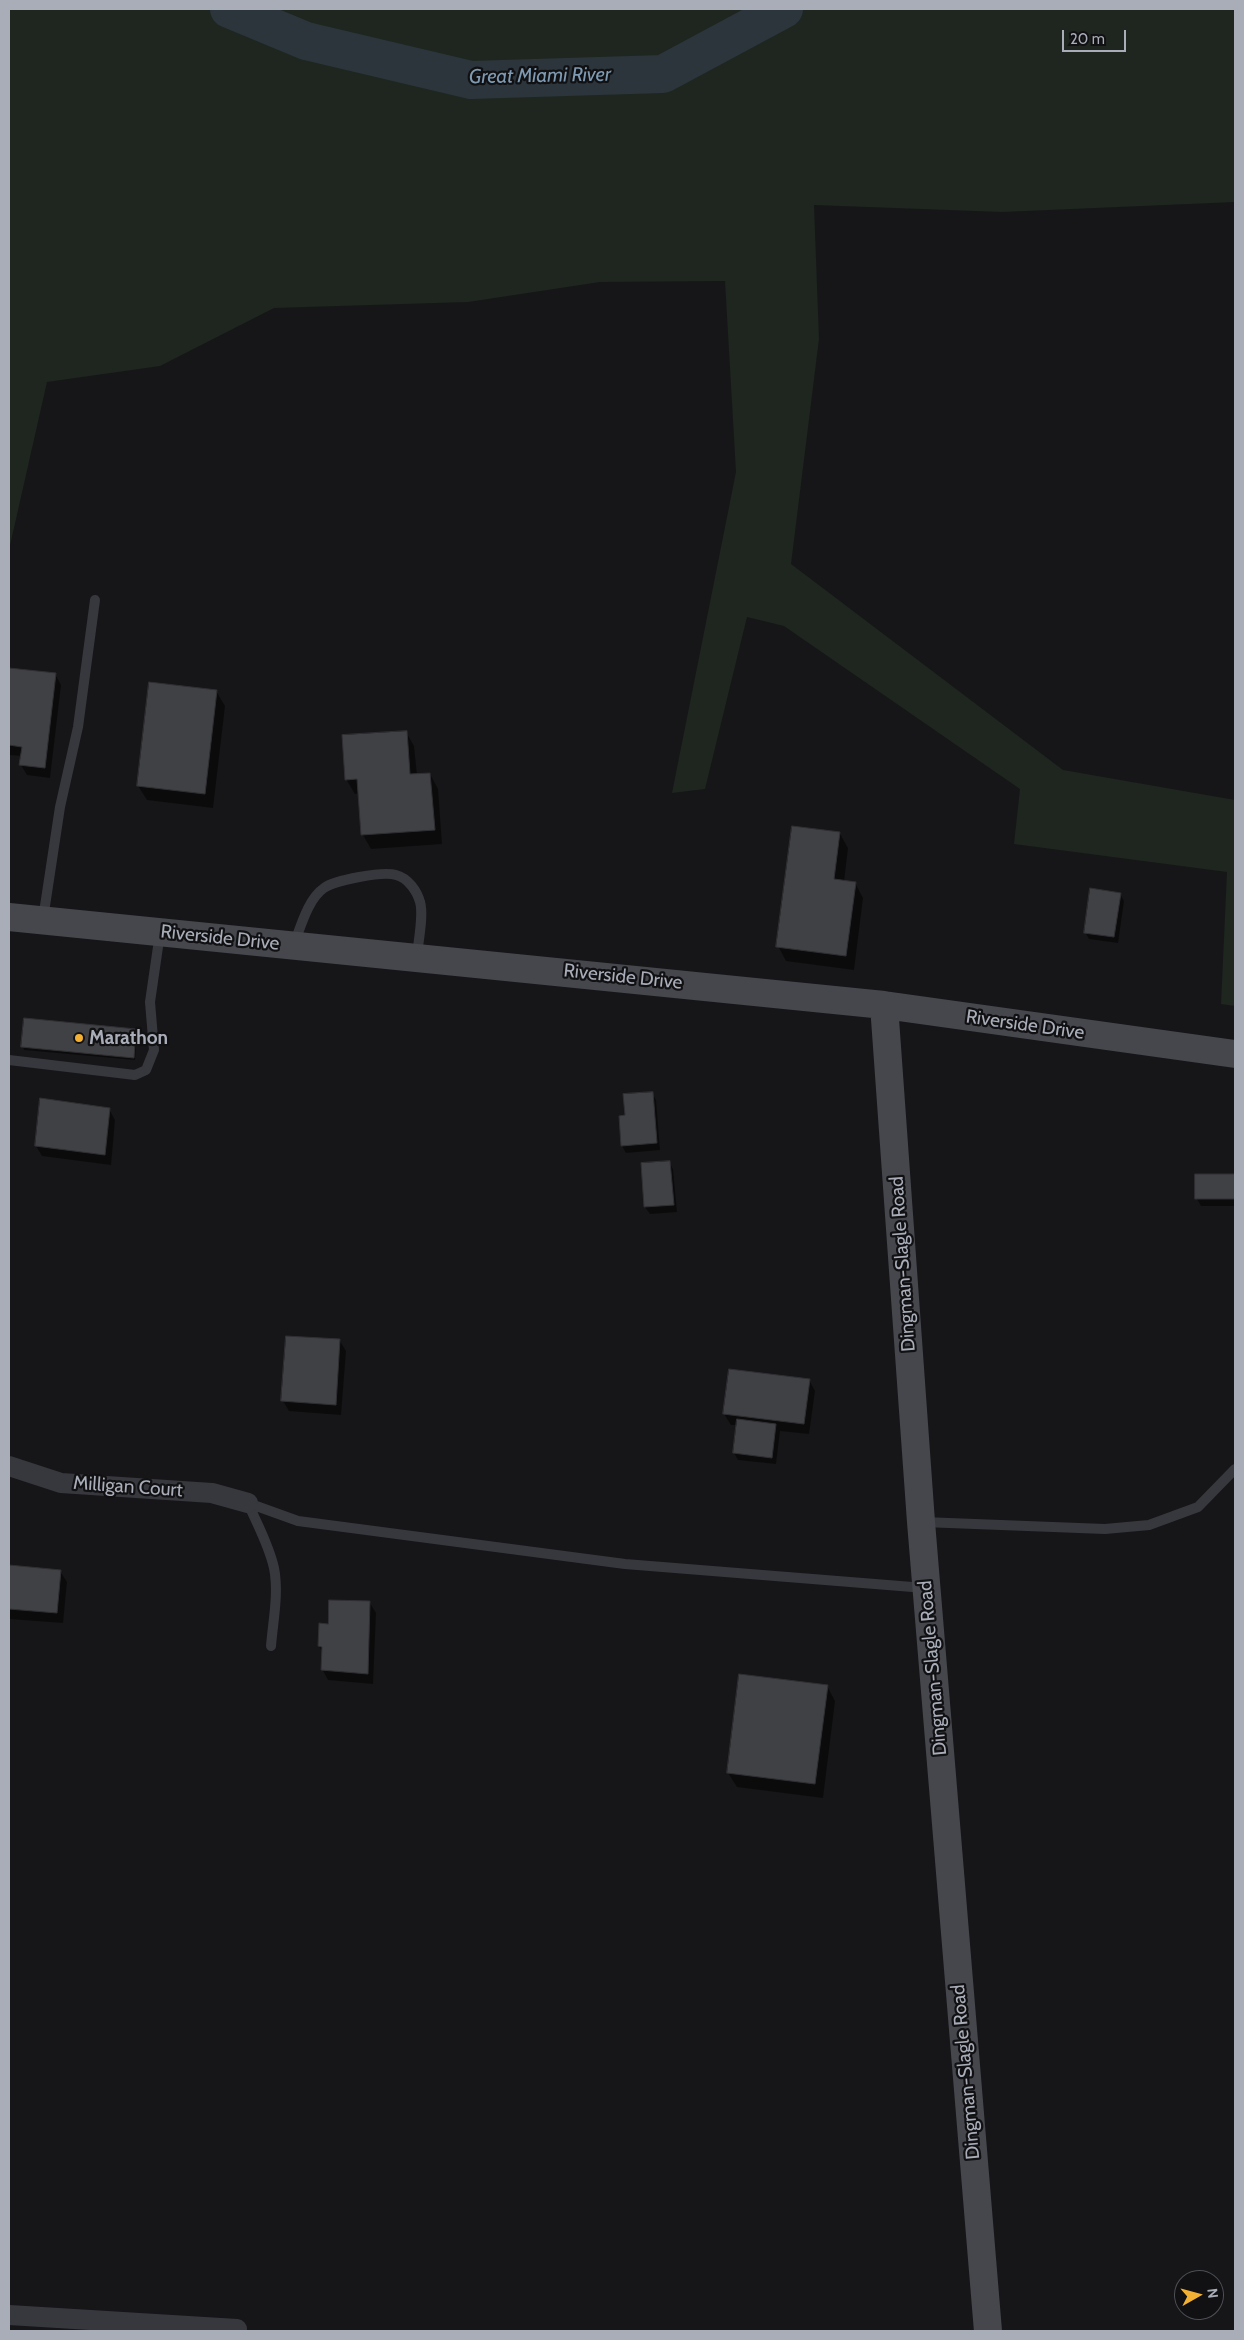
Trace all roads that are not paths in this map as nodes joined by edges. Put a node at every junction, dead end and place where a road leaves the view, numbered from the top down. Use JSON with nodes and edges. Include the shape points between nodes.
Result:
{"nodes":[{"id":1,"x":95,"y":600,"type":"dead end"},
{"id":2,"x":9,"y":917,"type":"edge"},
{"id":3,"x":43,"y":920,"type":"junction"},
{"id":4,"x":160,"y":932,"type":"junction"},
{"id":5,"x":293,"y":945,"type":"junction"},
{"id":6,"x":416,"y":957,"type":"junction"},
{"id":7,"x":884,"y":1005,"type":"junction"},
{"id":8,"x":1235,"y":1054,"type":"edge"},
{"id":9,"x":9,"y":1060,"type":"edge"},
{"id":10,"x":9,"y":1466,"type":"edge"},
{"id":11,"x":1235,"y":1469,"type":"edge"},
{"id":12,"x":248,"y":1503,"type":"junction"},
{"id":13,"x":922,"y":1522,"type":"junction"},
{"id":14,"x":927,"y":1588,"type":"junction"},
{"id":15,"x":271,"y":1646,"type":"dead end"},
{"id":16,"x":9,"y":2315,"type":"edge"},
{"id":17,"x":148,"y":2327,"type":"edge"},
{"id":18,"x":236,"y":2329,"type":"dead end"},
{"id":19,"x":988,"y":2331,"type":"edge"}],
"edges":[{"from":1,"to":3,"type":"lane","via":[[78,727],[60,807]]},
{"from":2,"to":3,"type":"street","name":"Riverside Drive"},
{"from":3,"to":4,"type":"street","name":"Riverside Drive"},
{"from":4,"to":5,"type":"street","name":"Riverside Drive"},
{"from":4,"to":9,"type":"lane","via":[[150,1002],[154,1050],[146,1070],[135,1075]]},
{"from":5,"to":6,"type":"street","name":"Riverside Drive"},
{"from":5,"to":6,"type":"lane","via":[[310,905],[325,887],[369,876],[396,875],[415,889],[421,904]]},
{"from":6,"to":7,"type":"street","name":"Riverside Drive"},
{"from":7,"to":8,"type":"street","name":"Riverside Drive"},
{"from":7,"to":13,"type":"street","name":"Dingman-Slagle Road"},
{"from":10,"to":12,"type":"street","name":"Milligan Court","via":[[61,1483],[212,1493]]},
{"from":11,"to":13,"type":"lane","via":[[1198,1507],[1149,1525],[1105,1529]]},
{"from":12,"to":14,"type":"lane","via":[[298,1521],[625,1564]]},
{"from":12,"to":15,"type":"lane","via":[[274,1569],[276,1590]]},
{"from":13,"to":14,"type":"street","name":"Dingman-Slagle Road"},
{"from":14,"to":19,"type":"street","name":"Dingman-Slagle Road"},
{"from":16,"to":17,"type":"street"},
{"from":17,"to":18,"type":"street"}]}
